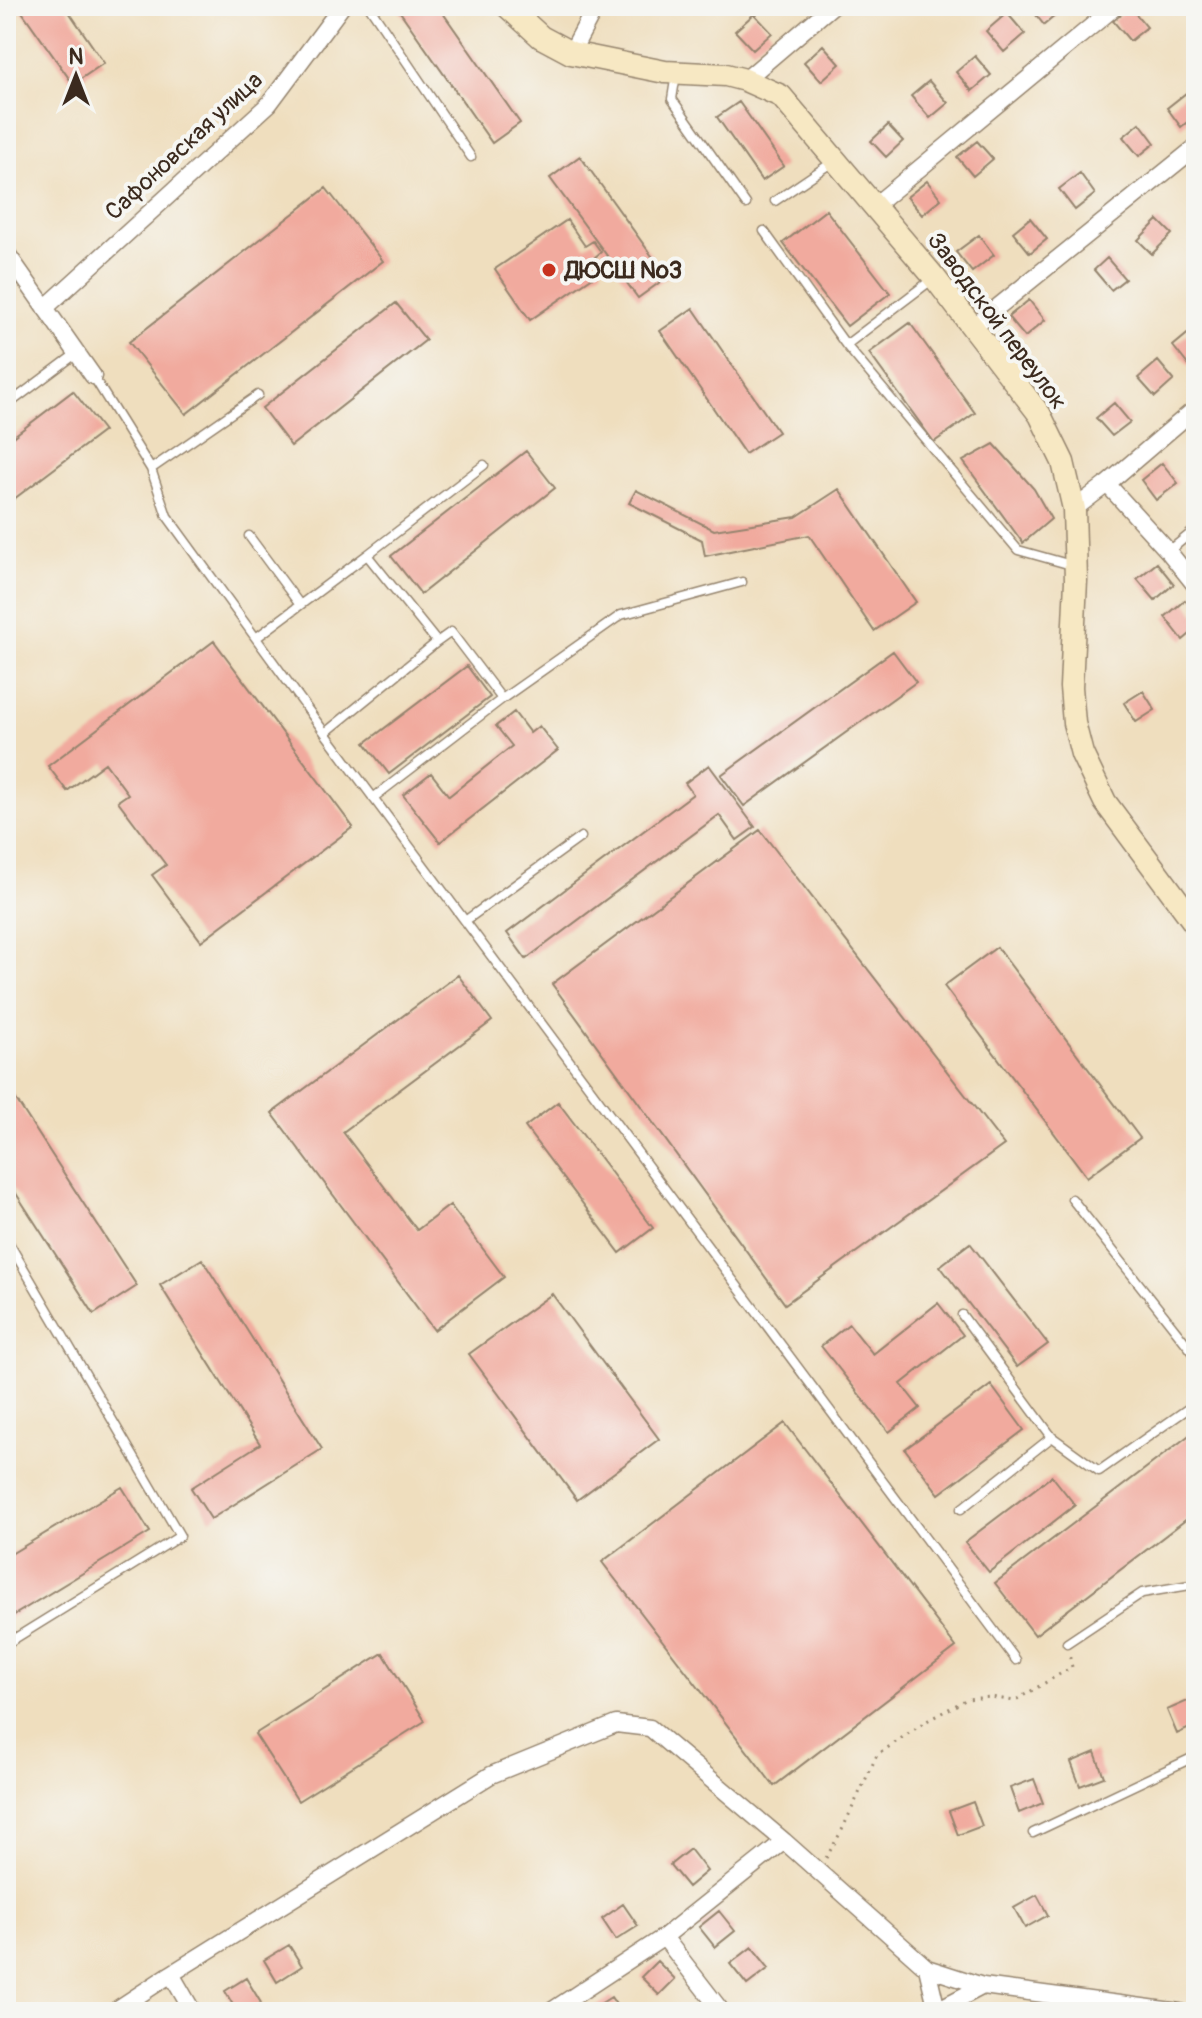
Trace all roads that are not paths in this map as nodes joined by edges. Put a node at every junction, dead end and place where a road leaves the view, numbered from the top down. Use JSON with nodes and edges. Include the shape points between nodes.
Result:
{"nodes":[{"id":1,"x":342,"y":6,"type":"edge"},
{"id":2,"x":369,"y":6,"type":"edge"},
{"id":3,"x":507,"y":6,"type":"edge"},
{"id":4,"x":596,"y":6,"type":"edge"},
{"id":5,"x":832,"y":6,"type":"edge"},
{"id":6,"x":1116,"y":6,"type":"edge"},
{"id":7,"x":571,"y":53,"type":"junction"},
{"id":8,"x":676,"y":73,"type":"junction"},
{"id":9,"x":745,"y":80,"type":"junction"},
{"id":10,"x":1196,"y":147,"type":"edge"},
{"id":11,"x":471,"y":157,"type":"dead end"},
{"id":12,"x":836,"y":160,"type":"junction"},
{"id":13,"x":775,"y":201,"type":"dead end"},
{"id":14,"x":746,"y":204,"type":"dead end"},
{"id":15,"x":874,"y":206,"type":"junction"},
{"id":16,"x":764,"y":231,"type":"dead end"},
{"id":17,"x":6,"y":252,"type":"edge"},
{"id":18,"x":934,"y":277,"type":"junction"},
{"id":19,"x":45,"y":308,"type":"junction"},
{"id":20,"x":973,"y":327,"type":"junction"},
{"id":21,"x":846,"y":345,"type":"junction"},
{"id":22,"x":77,"y":353,"type":"junction"},
{"id":23,"x":93,"y":376,"type":"joint"},
{"id":24,"x":258,"y":395,"type":"dead end"},
{"id":25,"x":6,"y":406,"type":"edge"},
{"id":26,"x":1196,"y":408,"type":"edge"},
{"id":27,"x":484,"y":465,"type":"dead end"},
{"id":28,"x":151,"y":469,"type":"junction"},
{"id":29,"x":1107,"y":484,"type":"junction"},
{"id":30,"x":1074,"y":509,"type":"junction"},
{"id":31,"x":1196,"y":529,"type":"edge"},
{"id":32,"x":249,"y":536,"type":"dead end"},
{"id":33,"x":1168,"y":551,"type":"junction"},
{"id":34,"x":367,"y":555,"type":"junction"},
{"id":35,"x":1076,"y":566,"type":"junction"},
{"id":36,"x":742,"y":582,"type":"dead end"},
{"id":37,"x":1196,"y":586,"type":"edge"},
{"id":38,"x":300,"y":605,"type":"junction"},
{"id":39,"x":256,"y":638,"type":"junction"},
{"id":40,"x":437,"y":642,"type":"junction"},
{"id":41,"x":502,"y":699,"type":"junction"},
{"id":42,"x":325,"y":733,"type":"junction"},
{"id":43,"x":373,"y":798,"type":"junction"},
{"id":44,"x":581,"y":837,"type":"dead end"},
{"id":45,"x":465,"y":921,"type":"junction"},
{"id":46,"x":1196,"y":925,"type":"edge"},
{"id":47,"x":1072,"y":1199,"type":"dead end"},
{"id":48,"x":6,"y":1238,"type":"edge"},
{"id":49,"x":962,"y":1315,"type":"dead end"},
{"id":50,"x":1196,"y":1356,"type":"edge"},
{"id":51,"x":1196,"y":1403,"type":"edge"},
{"id":52,"x":1052,"y":1437,"type":"junction"},
{"id":53,"x":961,"y":1509,"type":"dead end"},
{"id":54,"x":1196,"y":1584,"type":"edge"},
{"id":55,"x":1067,"y":1643,"type":"road end"},
{"id":56,"x":6,"y":1644,"type":"edge"},
{"id":57,"x":1016,"y":1660,"type":"dead end"},
{"id":58,"x":1196,"y":1756,"type":"edge"},
{"id":59,"x":1033,"y":1833,"type":"dead end"},
{"id":60,"x":784,"y":1841,"type":"junction"},
{"id":61,"x":664,"y":1937,"type":"junction"},
{"id":62,"x":927,"y":1968,"type":"junction"},
{"id":63,"x":171,"y":1974,"type":"junction"},
{"id":64,"x":983,"y":1986,"type":"junction"},
{"id":65,"x":936,"y":2011,"type":"edge"},
{"id":66,"x":113,"y":2012,"type":"edge"},
{"id":67,"x":193,"y":2012,"type":"edge"},
{"id":68,"x":550,"y":2012,"type":"edge"},
{"id":69,"x":722,"y":2012,"type":"edge"},
{"id":70,"x":1180,"y":2012,"type":"edge"}],
"edges":[{"from":1,"to":19,"type":"street","name":"Сафоновская улица","via":[[269,104]]},
{"from":2,"to":11,"type":"lane"},
{"from":3,"to":7,"type":"main road","name":"Заводской переулок","via":[[541,37]]},
{"from":4,"to":7,"type":"street"},
{"from":5,"to":9,"type":"street"},
{"from":6,"to":15,"type":"street"},
{"from":7,"to":8,"type":"main road","name":"Заводской переулок"},
{"from":8,"to":9,"type":"main road","name":"Заводской переулок"},
{"from":8,"to":14,"type":"lane","via":[[672,99]]},
{"from":9,"to":12,"type":"main road","name":"Заводской переулок","via":[[781,96]]},
{"from":10,"to":20,"type":"street"},
{"from":12,"to":13,"type":"lane"},
{"from":12,"to":15,"type":"main road","name":"Заводской переулок"},
{"from":15,"to":18,"type":"main road","name":"Заводской переулок"},
{"from":16,"to":21,"type":"lane"},
{"from":17,"to":19,"type":"street"},
{"from":18,"to":20,"type":"main road","name":"Заводской переулок"},
{"from":18,"to":21,"type":"lane"},
{"from":19,"to":22,"type":"street"},
{"from":20,"to":30,"type":"main road","name":"Заводской переулок","via":[[1040,415],[1063,462]]},
{"from":21,"to":35,"type":"lane","via":[[1018,550]]},
{"from":22,"to":23,"type":"street"},
{"from":22,"to":25,"type":"lane"},
{"from":23,"to":28,"type":"lane"},
{"from":24,"to":28,"type":"lane"},
{"from":26,"to":29,"type":"street"},
{"from":27,"to":34,"type":"lane"},
{"from":28,"to":39,"type":"lane","via":[[167,516]]},
{"from":29,"to":30,"type":"street"},
{"from":29,"to":33,"type":"street"},
{"from":30,"to":35,"type":"main road","name":"Заводской переулок"},
{"from":31,"to":33,"type":"lane"},
{"from":32,"to":38,"type":"lane"},
{"from":33,"to":37,"type":"street"},
{"from":34,"to":38,"type":"lane"},
{"from":34,"to":40,"type":"lane"},
{"from":35,"to":46,"type":"main road","name":"Заводской переулок","via":[[1071,687],[1082,754],[1105,802]]},
{"from":36,"to":41,"type":"lane","via":[[621,615]]},
{"from":38,"to":39,"type":"lane"},
{"from":39,"to":42,"type":"lane"},
{"from":40,"to":41,"type":"lane","via":[[451,632]]},
{"from":40,"to":42,"type":"lane"},
{"from":41,"to":43,"type":"lane"},
{"from":42,"to":43,"type":"lane"},
{"from":43,"to":45,"type":"lane"},
{"from":44,"to":45,"type":"lane"},
{"from":45,"to":57,"type":"lane"},
{"from":47,"to":50,"type":"lane"},
{"from":48,"to":56,"type":"lane","via":[[180,1536]]},
{"from":49,"to":52,"type":"lane"},
{"from":51,"to":52,"type":"lane","via":[[1099,1471]]},
{"from":52,"to":53,"type":"lane"},
{"from":54,"to":55,"type":"lane","via":[[1142,1593]]},
{"from":58,"to":59,"type":"lane"},
{"from":60,"to":61,"type":"street"},
{"from":60,"to":62,"type":"street"},
{"from":60,"to":63,"type":"street","via":[[650,1728],[616,1724],[491,1775]]},
{"from":61,"to":68,"type":"street"},
{"from":61,"to":69,"type":"street"},
{"from":62,"to":64,"type":"street"},
{"from":62,"to":65,"type":"street"},
{"from":63,"to":66,"type":"street"},
{"from":63,"to":67,"type":"street"},
{"from":64,"to":65,"type":"street"},
{"from":64,"to":70,"type":"street"}]}
